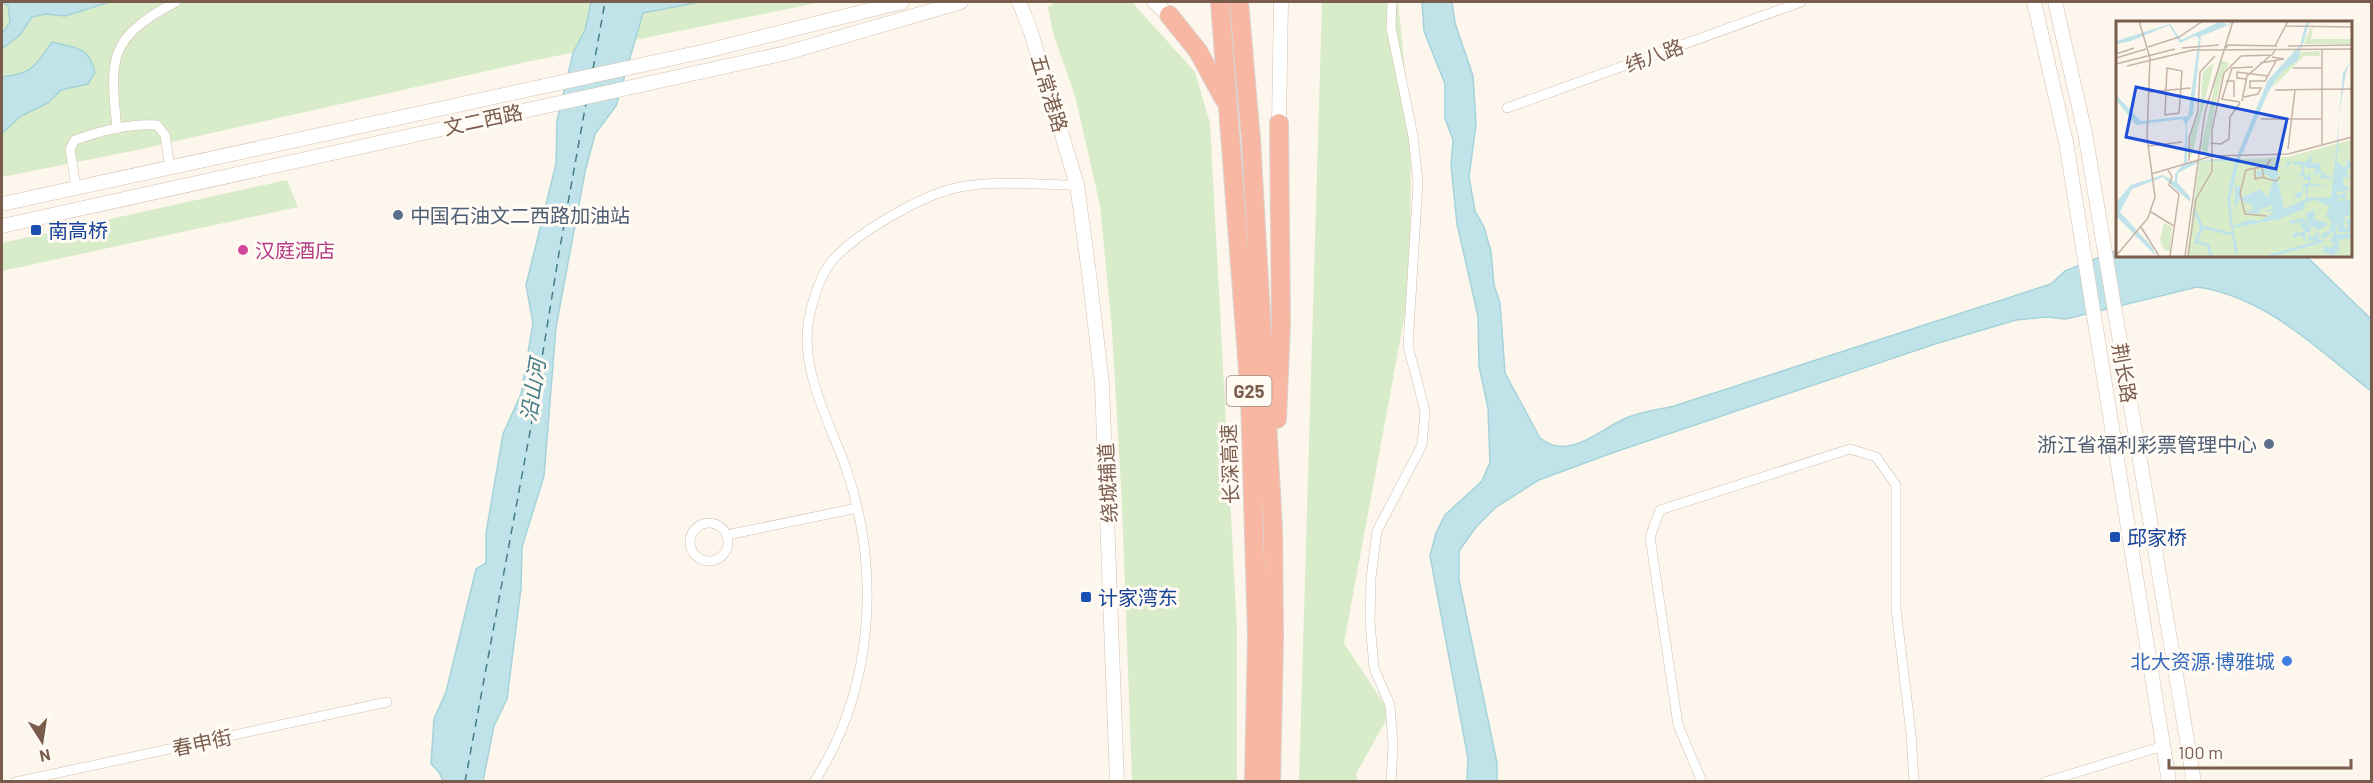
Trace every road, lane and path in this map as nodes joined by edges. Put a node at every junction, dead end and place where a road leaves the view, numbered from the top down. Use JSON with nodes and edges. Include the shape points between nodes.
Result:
{"nodes":[{"id":1,"x":176,"y":2,"type":"edge"},
{"id":2,"x":902,"y":2,"type":"edge"},
{"id":3,"x":961,"y":2,"type":"edge"},
{"id":4,"x":1019,"y":2,"type":"edge"},
{"id":5,"x":1154,"y":2,"type":"edge"},
{"id":6,"x":1220,"y":2,"type":"edge"},
{"id":7,"x":1239,"y":2,"type":"edge"},
{"id":8,"x":1281,"y":2,"type":"edge"},
{"id":9,"x":1392,"y":2,"type":"edge"},
{"id":10,"x":1801,"y":2,"type":"edge"},
{"id":11,"x":2034,"y":2,"type":"edge"},
{"id":12,"x":2055,"y":2,"type":"edge"},
{"id":13,"x":1169,"y":15,"type":"joint"},
{"id":14,"x":1228,"y":106,"type":"junction"},
{"id":15,"x":1507,"y":108,"type":"dead end"},
{"id":16,"x":1279,"y":123,"type":"joint"},
{"id":17,"x":117,"y":129,"type":"junction"},
{"id":18,"x":170,"y":168,"type":"junction"},
{"id":19,"x":1077,"y":185,"type":"junction"},
{"id":20,"x":76,"y":187,"type":"junction"},
{"id":21,"x":2,"y":204,"type":"edge"},
{"id":22,"x":2,"y":226,"type":"edge"},
{"id":23,"x":857,"y":508,"type":"junction"},
{"id":24,"x":1273,"y":529,"type":"junction"},
{"id":25,"x":727,"y":535,"type":"junction"},
{"id":26,"x":387,"y":702,"type":"dead end"},
{"id":27,"x":2163,"y":746,"type":"junction"},
{"id":28,"x":16,"y":782,"type":"edge"},
{"id":29,"x":814,"y":782,"type":"edge"},
{"id":30,"x":1117,"y":782,"type":"edge"},
{"id":31,"x":1254,"y":782,"type":"edge"},
{"id":32,"x":1271,"y":782,"type":"edge"},
{"id":33,"x":1391,"y":782,"type":"edge"},
{"id":34,"x":1702,"y":782,"type":"edge"},
{"id":35,"x":1914,"y":782,"type":"edge"},
{"id":36,"x":2045,"y":782,"type":"edge"},
{"id":37,"x":2169,"y":782,"type":"edge"},
{"id":38,"x":2194,"y":782,"type":"edge"}],
"edges":[{"from":1,"to":17,"type":"street","via":[[141,25],[118,50],[112,75]]},
{"from":2,"to":18,"type":"main road","name":"文二西路","via":[[706,51]]},
{"from":3,"to":22,"type":"main road","name":"文二西路","via":[[815,46]]},
{"from":4,"to":19,"type":"main road","name":"五常港路"},
{"from":5,"to":13,"type":"main road"},
{"from":6,"to":14,"type":"highway","name":"长深高速","number":"G25"},
{"from":7,"to":24,"type":"highway","name":"长深高速","number":"G25","via":[[1251,140]]},
{"from":8,"to":16,"type":"main road"},
{"from":9,"to":33,"type":"street","via":[[1391,28],[1418,181],[1408,346],[1425,411],[1422,445],[1377,531],[1371,578],[1374,668],[1390,705]]},
{"from":10,"to":15,"type":"street","name":"纬八路"},
{"from":11,"to":27,"type":"main road","name":"荆长路","via":[[2066,142]]},
{"from":12,"to":38,"type":"main road","name":"荆长路","via":[[2085,133]]},
{"from":13,"to":14,"type":"highway","via":[[1198,51]]},
{"from":14,"to":31,"type":"highway","name":"长深高速","number":"G25","via":[[1250,396],[1257,634]]},
{"from":16,"to":24,"type":"highway","via":[[1281,324]]},
{"from":17,"to":18,"type":"street","via":[[157,125],[165,135]]},
{"from":17,"to":20,"type":"street","via":[[75,140],[70,149]]},
{"from":18,"to":20,"type":"main road","name":"文二西路"},
{"from":19,"to":23,"type":"street","via":[[969,186],[914,201],[831,262],[812,301],[807,338],[811,371]]},
{"from":19,"to":30,"type":"main road","name":"绕城辅道","via":[[1102,384]]},
{"from":20,"to":21,"type":"main road","name":"文二西路"},
{"from":23,"to":25,"type":"street"},
{"from":23,"to":29,"type":"street","via":[[865,553],[866,592],[861,666],[843,728]]},
{"from":24,"to":32,"type":"highway","name":"长深高速","number":"G25"},
{"from":25,"to":25,"type":"street","via":[[718,525],[705,524],[694,530],[691,548],[704,560],[716,560],[728,547]]},
{"from":26,"to":28,"type":"street","name":"春申街"},
{"from":27,"to":36,"type":"street"},
{"from":27,"to":37,"type":"main road","name":"荆长路"},
{"from":34,"to":35,"type":"street","via":[[1678,725],[1650,537],[1660,510],[1850,449],[1876,457],[1896,485],[1896,609]]}]}
